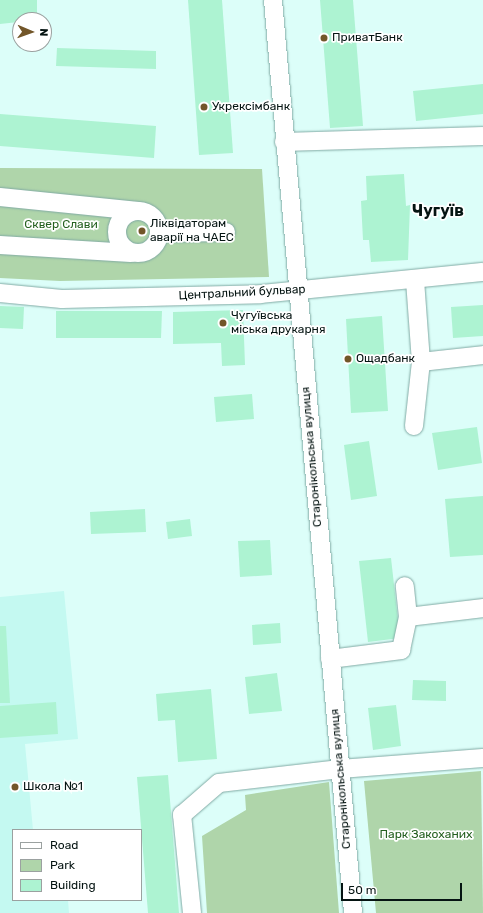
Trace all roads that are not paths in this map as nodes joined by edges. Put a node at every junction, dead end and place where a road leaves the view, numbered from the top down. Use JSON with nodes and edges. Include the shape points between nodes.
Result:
{"nodes":[{"id":1,"x":273,"y":0,"type":"edge"},
{"id":2,"x":483,"y":136,"type":"edge"},
{"id":3,"x":284,"y":142,"type":"junction"},
{"id":4,"x":0,"y":197,"type":"edge"},
{"id":5,"x":138,"y":211,"type":"junction"},
{"id":6,"x":226,"y":232,"type":"dead end"},
{"id":7,"x":159,"y":233,"type":"junction"},
{"id":8,"x":0,"y":245,"type":"edge"},
{"id":9,"x":132,"y":252,"type":"junction"},
{"id":10,"x":483,"y":272,"type":"edge"},
{"id":11,"x":414,"y":280,"type":"junction"},
{"id":12,"x":297,"y":291,"type":"junction"},
{"id":13,"x":0,"y":293,"type":"edge"},
{"id":14,"x":483,"y":355,"type":"edge"},
{"id":15,"x":421,"y":362,"type":"junction"},
{"id":16,"x":414,"y":426,"type":"dead end"},
{"id":17,"x":405,"y":586,"type":"dead end"},
{"id":18,"x":483,"y":608,"type":"edge"},
{"id":19,"x":408,"y":617,"type":"junction"},
{"id":20,"x":330,"y":659,"type":"junction"},
{"id":21,"x":483,"y":758,"type":"edge"},
{"id":22,"x":340,"y":769,"type":"junction"},
{"id":23,"x":192,"y":913,"type":"edge"},
{"id":24,"x":353,"y":913,"type":"edge"}],
"edges":[{"from":1,"to":3,"type":"street","name":"Старонікольська вулиця"},
{"from":2,"to":3,"type":"street"},
{"from":3,"to":12,"type":"street","name":"Старонікольська вулиця"},
{"from":4,"to":5,"type":"street"},
{"from":5,"to":7,"type":"street","via":[[151,216]]},
{"from":5,"to":9,"type":"street","via":[[124,217],[117,229],[120,244]]},
{"from":6,"to":7,"type":"street"},
{"from":7,"to":9,"type":"street","via":[[152,248]]},
{"from":8,"to":9,"type":"street"},
{"from":10,"to":11,"type":"street","name":"Центральний бульвар"},
{"from":11,"to":12,"type":"street","name":"Центральний бульвар"},
{"from":11,"to":15,"type":"street"},
{"from":12,"to":13,"type":"street","name":"Центральний бульвар","via":[[62,299]]},
{"from":12,"to":20,"type":"street","name":"Старонікольська вулиця"},
{"from":14,"to":15,"type":"street"},
{"from":15,"to":16,"type":"street"},
{"from":17,"to":19,"type":"street"},
{"from":18,"to":19,"type":"street"},
{"from":19,"to":20,"type":"street","via":[[401,650]]},
{"from":20,"to":22,"type":"street","name":"Старонікольська вулиця"},
{"from":21,"to":22,"type":"street"},
{"from":22,"to":23,"type":"street","via":[[219,783],[182,815]]},
{"from":22,"to":24,"type":"street","name":"Старонікольська вулиця"}]}
